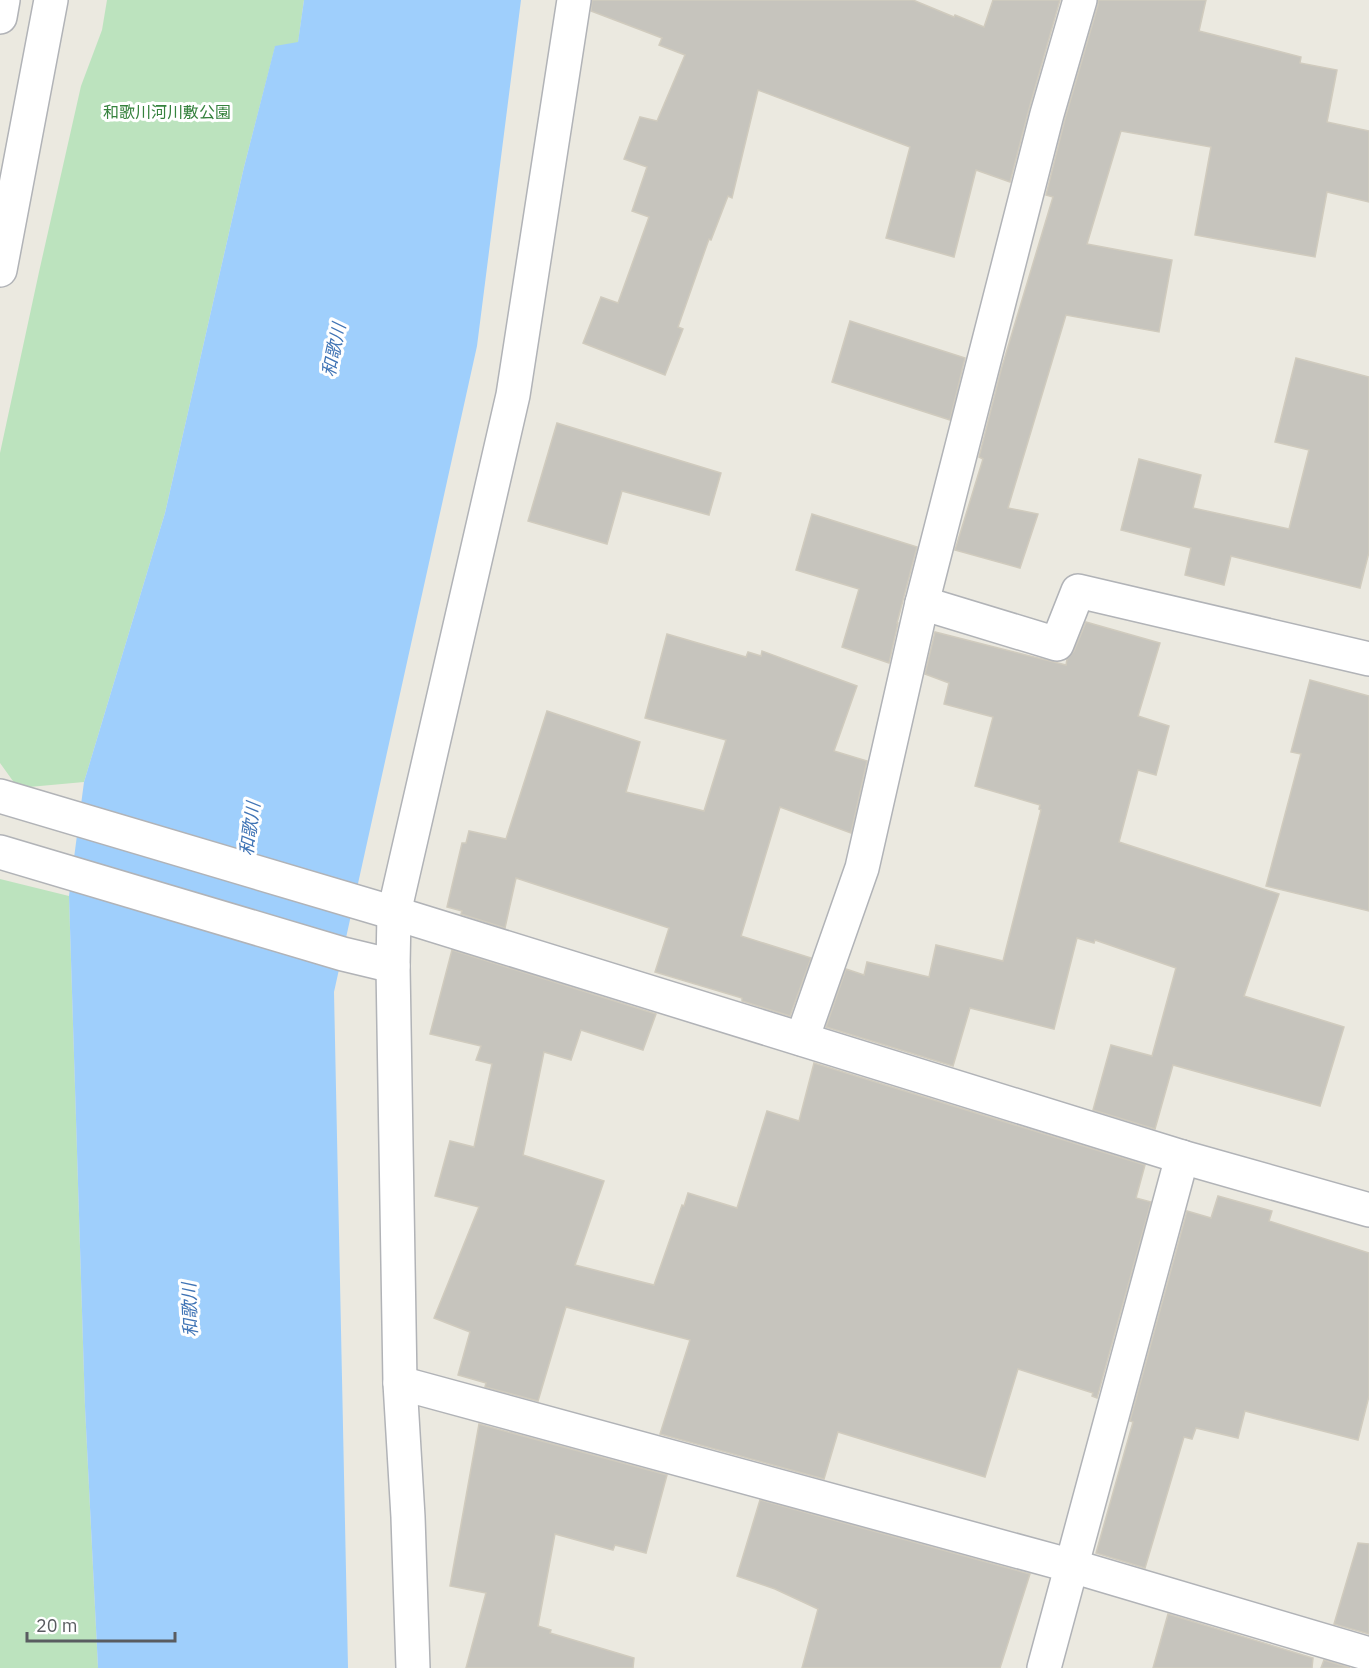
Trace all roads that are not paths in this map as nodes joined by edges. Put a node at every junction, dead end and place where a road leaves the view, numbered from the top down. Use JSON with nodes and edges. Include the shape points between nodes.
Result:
{"nodes":[{"id":1,"x":3,"y":0,"type":"edge"},
{"id":2,"x":51,"y":0,"type":"edge"},
{"id":3,"x":574,"y":0,"type":"edge"},
{"id":4,"x":1080,"y":0,"type":"edge"},
{"id":5,"x":0,"y":17,"type":"edge"},
{"id":6,"x":0,"y":270,"type":"edge"},
{"id":7,"x":922,"y":603,"type":"junction"},
{"id":8,"x":1369,"y":659,"type":"edge"},
{"id":9,"x":0,"y":796,"type":"edge"},
{"id":10,"x":0,"y":852,"type":"edge"},
{"id":11,"x":394,"y":913,"type":"junction"},
{"id":12,"x":393,"y":966,"type":"junction"},
{"id":13,"x":802,"y":1039,"type":"junction"},
{"id":14,"x":1182,"y":1157,"type":"junction"},
{"id":15,"x":1369,"y":1210,"type":"edge"},
{"id":16,"x":400,"y":1383,"type":"junction"},
{"id":17,"x":1072,"y":1566,"type":"junction"},
{"id":18,"x":1369,"y":1654,"type":"edge"},
{"id":19,"x":413,"y":1668,"type":"edge"},
{"id":20,"x":1044,"y":1668,"type":"edge"}],
"edges":[{"from":1,"to":5,"type":"street"},
{"from":2,"to":6,"type":"street"},
{"from":3,"to":11,"type":"street","via":[[513,395]]},
{"from":4,"to":7,"type":"street","via":[[1047,114]]},
{"from":7,"to":8,"type":"street","via":[[1057,644],[1078,591]]},
{"from":7,"to":13,"type":"street","via":[[862,868]]},
{"from":9,"to":11,"type":"street"},
{"from":10,"to":12,"type":"street"},
{"from":11,"to":12,"type":"street"},
{"from":11,"to":13,"type":"street"},
{"from":12,"to":16,"type":"street"},
{"from":13,"to":14,"type":"street"},
{"from":14,"to":15,"type":"street"},
{"from":14,"to":17,"type":"street"},
{"from":16,"to":17,"type":"street"},
{"from":16,"to":19,"type":"street"},
{"from":17,"to":18,"type":"street"},
{"from":17,"to":20,"type":"street"}]}
